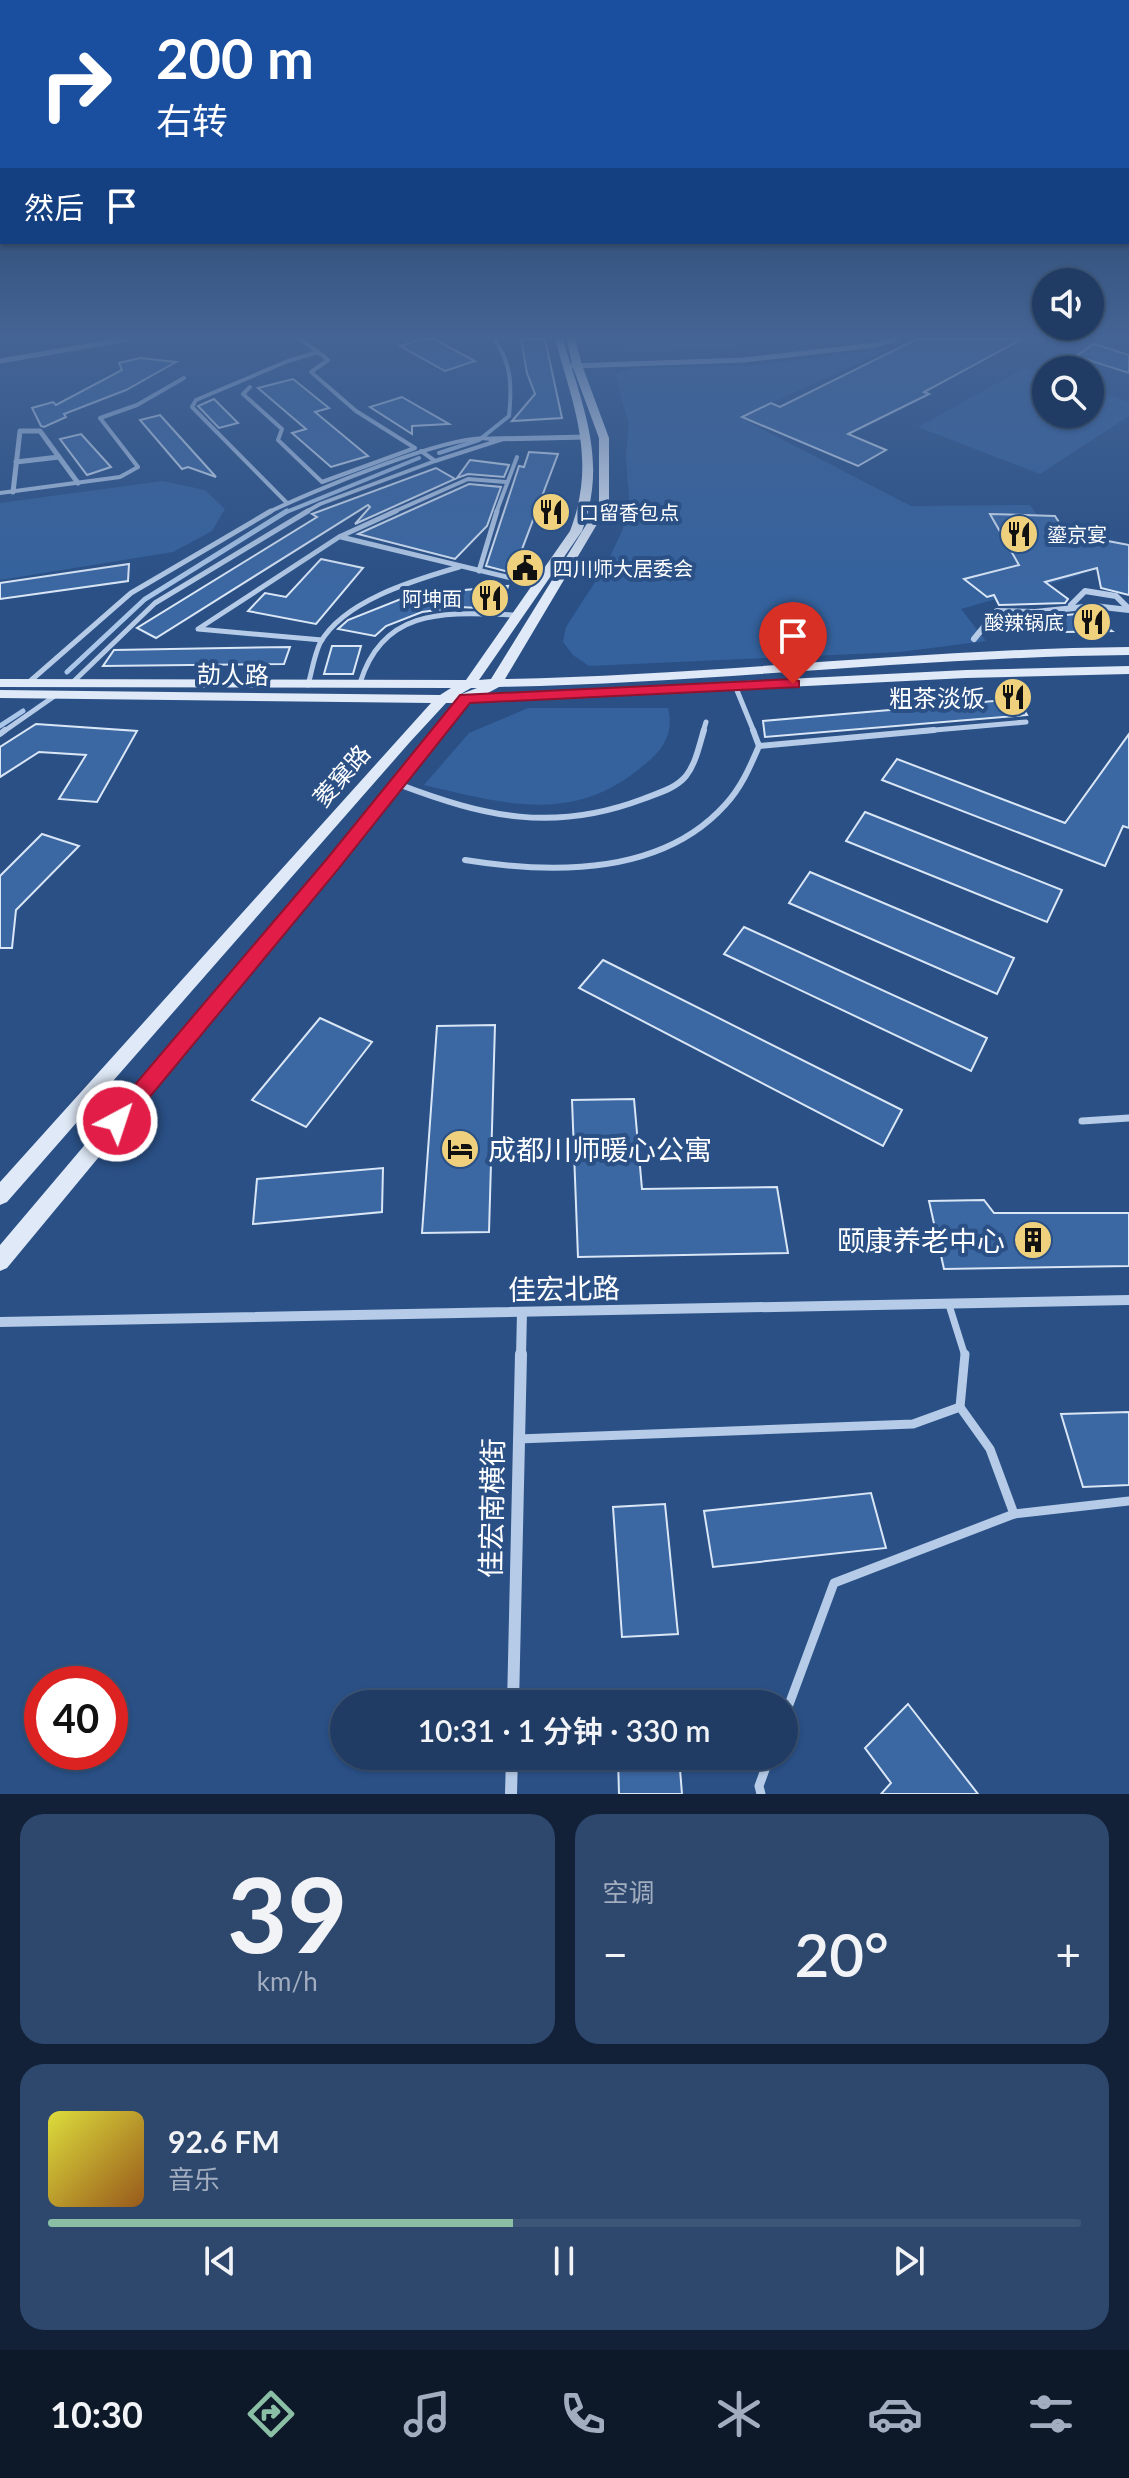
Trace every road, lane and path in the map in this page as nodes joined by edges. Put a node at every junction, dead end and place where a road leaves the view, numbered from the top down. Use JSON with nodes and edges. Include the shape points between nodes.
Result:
{"nodes":[{"id":1,"x":104,"y":423,"type":"edge"},
{"id":2,"x":208,"y":423,"type":"edge"},
{"id":3,"x":275,"y":423,"type":"edge"},
{"id":4,"x":375,"y":423,"type":"edge"},
{"id":5,"x":584,"y":423,"type":"edge"},
{"id":6,"x":597,"y":423,"type":"edge"},
{"id":7,"x":587,"y":437,"type":"junction"},
{"id":8,"x":491,"y":439,"type":"joint"},
{"id":9,"x":503,"y":439,"type":"junction"},
{"id":10,"x":415,"y":448,"type":"junction"},
{"id":11,"x":422,"y":452,"type":"junction"},
{"id":12,"x":59,"y":457,"type":"junction"},
{"id":13,"x":517,"y":457,"type":"dead end"},
{"id":14,"x":435,"y":461,"type":"junction"},
{"id":15,"x":16,"y":462,"type":"junction"},
{"id":16,"x":506,"y":482,"type":"junction"},
{"id":17,"x":78,"y":483,"type":"junction"},
{"id":18,"x":13,"y":492,"type":"junction"},
{"id":19,"x":0,"y":493,"type":"edge"},
{"id":20,"x":303,"y":495,"type":"junction"},
{"id":21,"x":287,"y":503,"type":"junction"},
{"id":22,"x":320,"y":504,"type":"junction"},
{"id":23,"x":339,"y":537,"type":"junction"},
{"id":24,"x":460,"y":567,"type":"junction"},
{"id":25,"x":479,"y":571,"type":"junction"},
{"id":26,"x":540,"y":585,"type":"junction"},
{"id":27,"x":1070,"y":606,"type":"junction"},
{"id":28,"x":1129,"y":609,"type":"edge"},
{"id":29,"x":520,"y":615,"type":"junction"},
{"id":30,"x":974,"y":639,"type":"dead end"},
{"id":31,"x":322,"y":640,"type":"junction"},
{"id":32,"x":1129,"y":651,"type":"edge"},
{"id":33,"x":1129,"y":670,"type":"edge"},
{"id":34,"x":0,"y":683,"type":"edge"},
{"id":35,"x":28,"y":683,"type":"junction"},
{"id":36,"x":72,"y":683,"type":"junction"},
{"id":37,"x":360,"y":683,"type":"junction"},
{"id":38,"x":495,"y":684,"type":"junction"},
{"id":39,"x":308,"y":685,"type":"junction"},
{"id":40,"x":736,"y":688,"type":"junction"},
{"id":41,"x":468,"y":691,"type":"junction"},
{"id":42,"x":0,"y":694,"type":"edge"},
{"id":43,"x":57,"y":694,"type":"junction"},
{"id":44,"x":442,"y":699,"type":"junction"},
{"id":45,"x":706,"y":722,"type":"dead end"},
{"id":46,"x":1026,"y":722,"type":"dead end"},
{"id":47,"x":0,"y":734,"type":"edge"},
{"id":48,"x":759,"y":746,"type":"junction"},
{"id":49,"x":398,"y":784,"type":"junction"},
{"id":50,"x":465,"y":860,"type":"dead end"},
{"id":51,"x":1129,"y":1118,"type":"edge"},
{"id":52,"x":1082,"y":1121,"type":"dead end"},
{"id":53,"x":0,"y":1196,"type":"edge"},
{"id":54,"x":0,"y":1261,"type":"edge"},
{"id":55,"x":1129,"y":1300,"type":"edge"},
{"id":56,"x":949,"y":1305,"type":"junction"},
{"id":57,"x":522,"y":1312,"type":"junction"},
{"id":58,"x":0,"y":1322,"type":"edge"},
{"id":59,"x":960,"y":1407,"type":"junction"},
{"id":60,"x":518,"y":1439,"type":"junction"},
{"id":61,"x":1129,"y":1501,"type":"edge"},
{"id":62,"x":1014,"y":1514,"type":"junction"},
{"id":63,"x":513,"y":1690,"type":"edge"},
{"id":64,"x":794,"y":1690,"type":"edge"},
{"id":65,"x":512,"y":1770,"type":"edge"},
{"id":66,"x":765,"y":1770,"type":"edge"},
{"id":67,"x":511,"y":1794,"type":"edge"},
{"id":68,"x":761,"y":1794,"type":"edge"}],
"edges":[{"from":1,"to":17,"type":"lane","via":[[138,467],[120,477]]},
{"from":2,"to":21,"type":"lane"},
{"from":3,"to":10,"type":"lane","via":[[282,429],[278,440],[284,449],[322,482]]},
{"from":4,"to":10,"type":"lane"},
{"from":5,"to":7,"type":"street","name":"菱窠路"},
{"from":6,"to":38,"type":"street","name":"菱窠路","via":[[604,438],[604,504]]},
{"from":7,"to":9,"type":"street"},
{"from":7,"to":26,"type":"street","name":"菱窠路","via":[[588,508]]},
{"from":8,"to":9,"type":"street"},
{"from":8,"to":11,"type":"lane","via":[[478,436]]},
{"from":9,"to":14,"type":"lane"},
{"from":10,"to":11,"type":"lane"},
{"from":11,"to":14,"type":"lane"},
{"from":11,"to":20,"type":"lane"},
{"from":12,"to":15,"type":"street"},
{"from":12,"to":15,"type":"street","via":[[40,431],[31,429],[20,431]]},
{"from":12,"to":17,"type":"street"},
{"from":13,"to":16,"type":"lane"},
{"from":14,"to":22,"type":"lane"},
{"from":15,"to":18,"type":"street"},
{"from":16,"to":23,"type":"lane","via":[[468,479]]},
{"from":16,"to":25,"type":"lane"},
{"from":17,"to":18,"type":"lane"},
{"from":18,"to":19,"type":"lane"},
{"from":20,"to":21,"type":"lane"},
{"from":20,"to":22,"type":"lane"},
{"from":21,"to":35,"type":"lane","via":[[131,593]]},
{"from":22,"to":36,"type":"lane","via":[[155,603]]},
{"from":23,"to":24,"type":"lane"},
{"from":23,"to":31,"type":"lane","via":[[198,629]]},
{"from":24,"to":25,"type":"lane"},
{"from":24,"to":31,"type":"lane","via":[[364,603]]},
{"from":25,"to":26,"type":"lane"},
{"from":26,"to":29,"type":"street","name":"菱窠路"},
{"from":27,"to":28,"type":"street"},
{"from":27,"to":28,"type":"street","via":[[1085,591],[1116,596]]},
{"from":27,"to":30,"type":"street","via":[[997,611]]},
{"from":29,"to":37,"type":"lane","via":[[432,616],[405,626],[378,642]]},
{"from":29,"to":41,"type":"street","name":"菱窠路"},
{"from":31,"to":39,"type":"lane"},
{"from":32,"to":38,"type":"street"},
{"from":33,"to":40,"type":"street"},
{"from":34,"to":35,"type":"street"},
{"from":35,"to":36,"type":"street"},
{"from":36,"to":39,"type":"street"},
{"from":37,"to":39,"type":"street"},
{"from":37,"to":41,"type":"street"},
{"from":38,"to":41,"type":"street","name":"菱窠路"},
{"from":40,"to":41,"type":"street"},
{"from":40,"to":48,"type":"lane"},
{"from":41,"to":44,"type":"street","name":"菱窠路"},
{"from":41,"to":49,"type":"street","name":"菱窠路"},
{"from":42,"to":43,"type":"street","name":"劼人路"},
{"from":43,"to":44,"type":"street","name":"劼人路"},
{"from":43,"to":47,"type":"lane"},
{"from":44,"to":53,"type":"street","name":"菱窠路"},
{"from":45,"to":49,"type":"lane","via":[[697,753],[679,783],[626,807],[582,818],[501,818]]},
{"from":46,"to":48,"type":"lane"},
{"from":48,"to":50,"type":"lane","via":[[745,779],[716,814],[679,839],[626,859],[575,868],[524,869]]},
{"from":49,"to":54,"type":"street","name":"菱窠路"},
{"from":51,"to":52,"type":"lane"},
{"from":55,"to":56,"type":"street","name":"佳宏北路"},
{"from":56,"to":57,"type":"street","name":"佳宏北路"},
{"from":56,"to":59,"type":"lane","via":[[965,1351]]},
{"from":57,"to":58,"type":"street","name":"佳宏北路"},
{"from":57,"to":60,"type":"street","name":"佳宏南横街"},
{"from":59,"to":60,"type":"lane","via":[[913,1424]]},
{"from":59,"to":62,"type":"lane","via":[[990,1449]]},
{"from":60,"to":63,"type":"street","name":"佳宏南横街"},
{"from":61,"to":62,"type":"lane"},
{"from":62,"to":64,"type":"lane","via":[[834,1583]]},
{"from":65,"to":67,"type":"street"},
{"from":66,"to":68,"type":"lane"}]}
